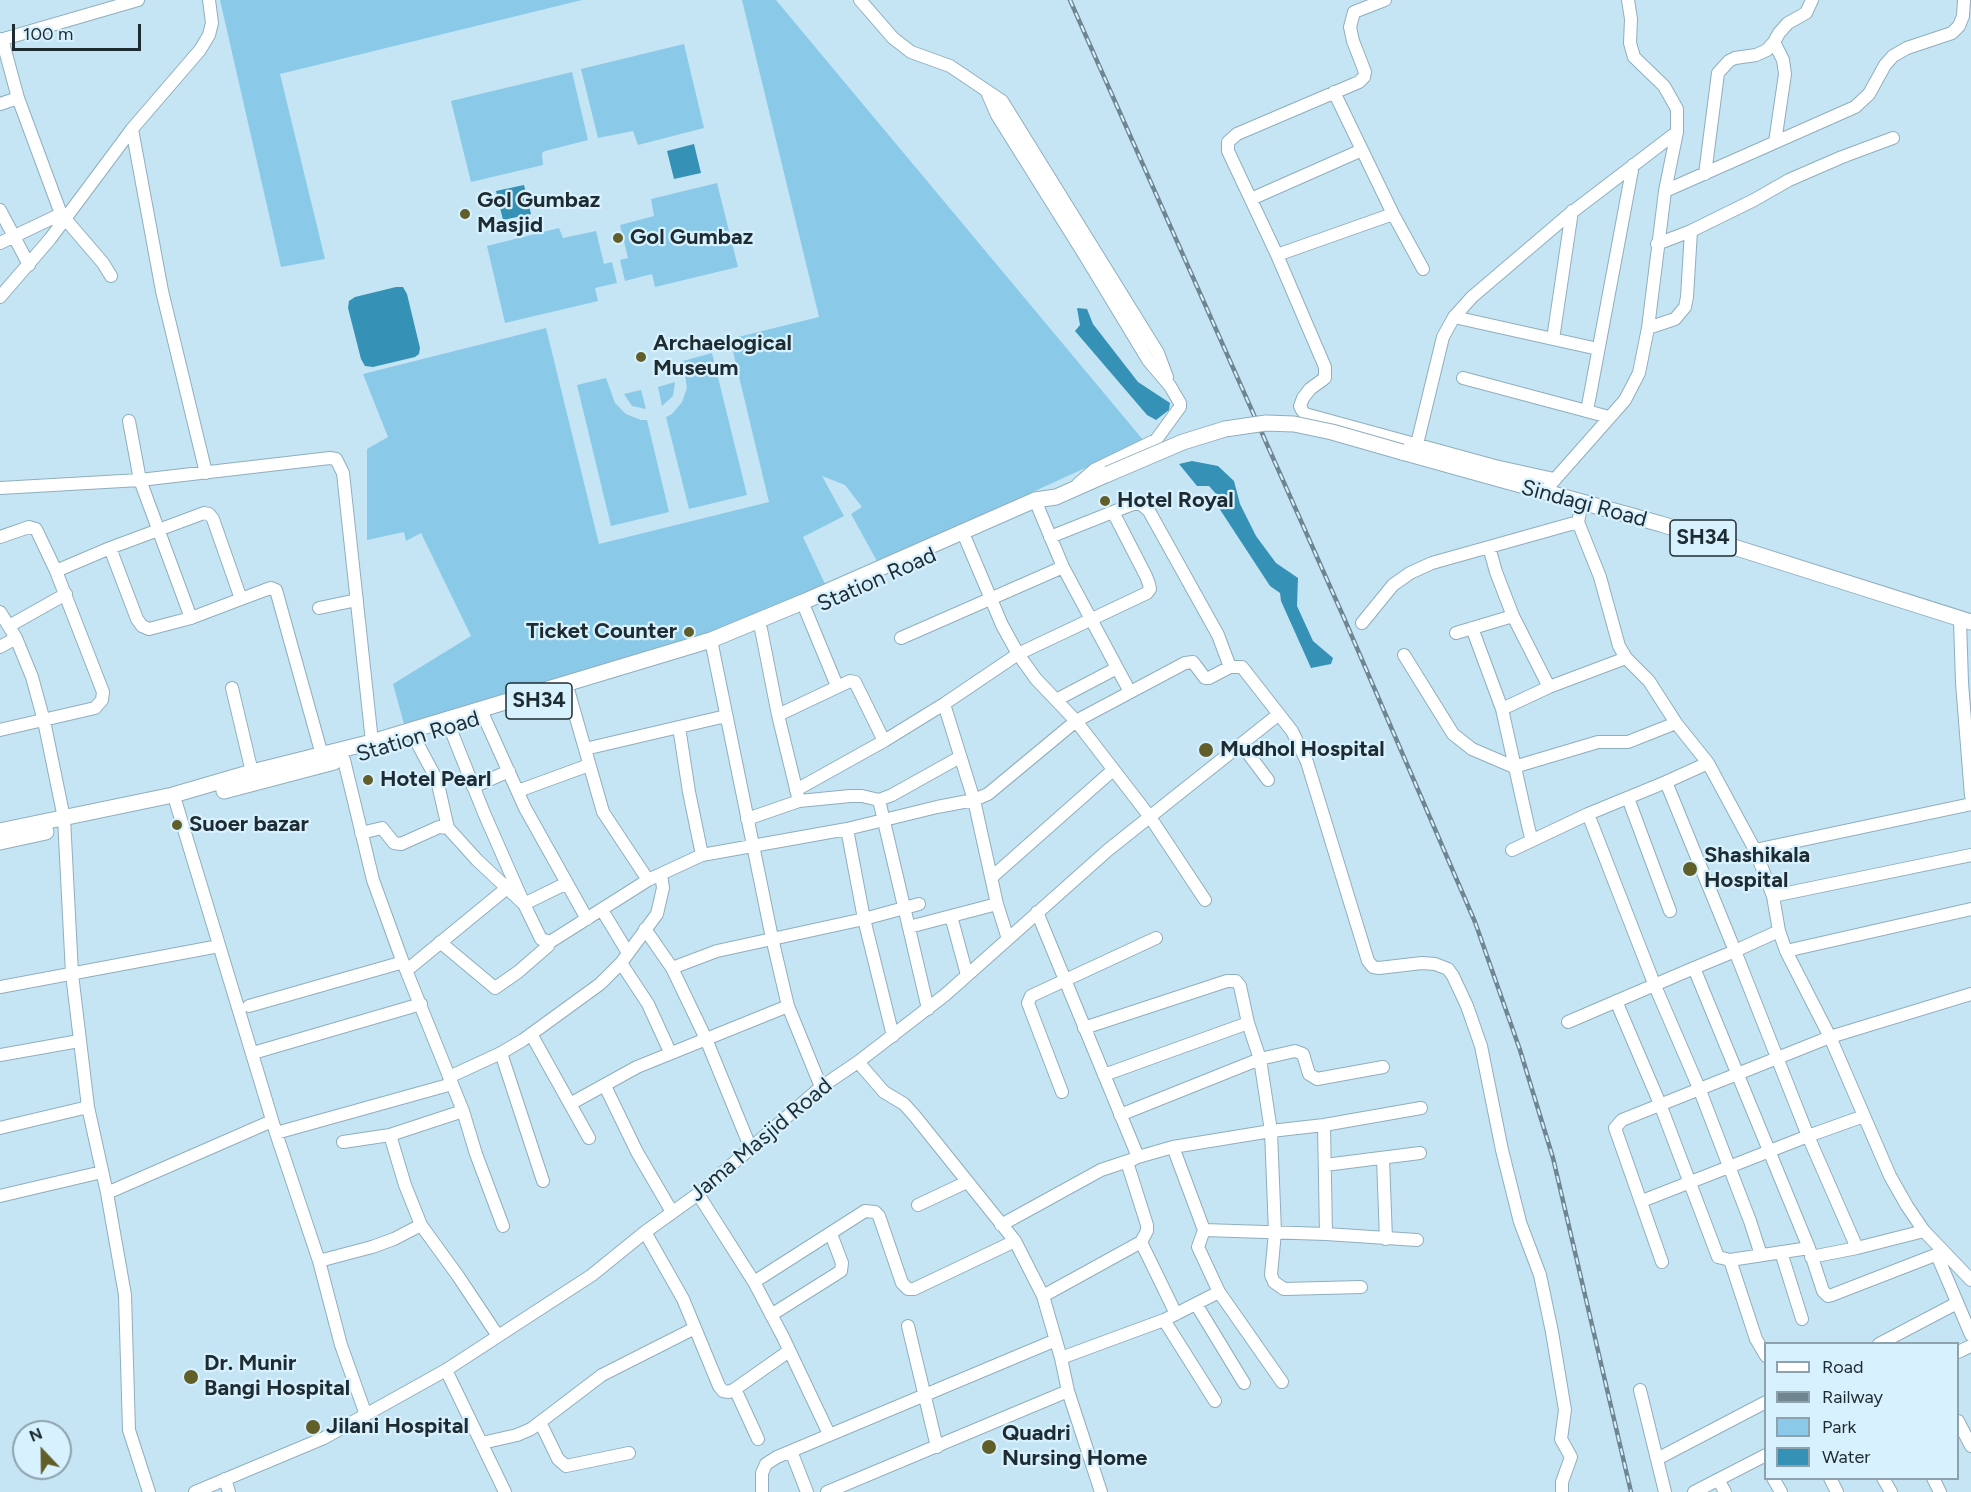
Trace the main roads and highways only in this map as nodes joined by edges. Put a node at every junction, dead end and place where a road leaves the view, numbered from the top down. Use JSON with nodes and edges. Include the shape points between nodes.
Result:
{"nodes":[{"id":1,"x":1402,"y":452,"type":"joint"},
{"id":2,"x":1037,"y":505,"type":"junction"},
{"id":3,"x":1965,"y":621,"type":"edge"},
{"id":4,"x":711,"y":645,"type":"junction"},
{"id":5,"x":372,"y":747,"type":"junction"},
{"id":6,"x":64,"y":823,"type":"junction"},
{"id":7,"x":0,"y":831,"type":"edge"},
{"id":8,"x":0,"y":842,"type":"edge"}],
"edges":[{"from":1,"to":2,"type":"main road","name":"Station Road","number":"SH34","bridge":true,"via":[[1332,432],[1266,423],[1225,429],[1183,442]]},
{"from":1,"to":3,"type":"main road","name":"Sindagi Road","number":"SH34","via":[[1661,524]]},
{"from":2,"to":4,"type":"main road","name":"Station Road","number":"SH34","via":[[803,602]]},
{"from":2,"to":4,"type":"main road","name":"Station Road","number":"SH34","via":[[806,611]]},
{"from":4,"to":5,"type":"main road","name":"Station Road","number":"SH34"},
{"from":4,"to":5,"type":"main road","name":"Station Road","number":"SH34","via":[[569,693],[415,739]]},
{"from":5,"to":6,"type":"main road","name":"Station Road","number":"SH34","via":[[322,754]]},
{"from":5,"to":6,"type":"main road","name":"Station Road","number":"SH34","via":[[344,760],[176,803]]},
{"from":6,"to":7,"type":"main road","name":"Station Road","number":"SH34"},
{"from":6,"to":8,"type":"main road","name":"Station Road","number":"SH34"}]}
